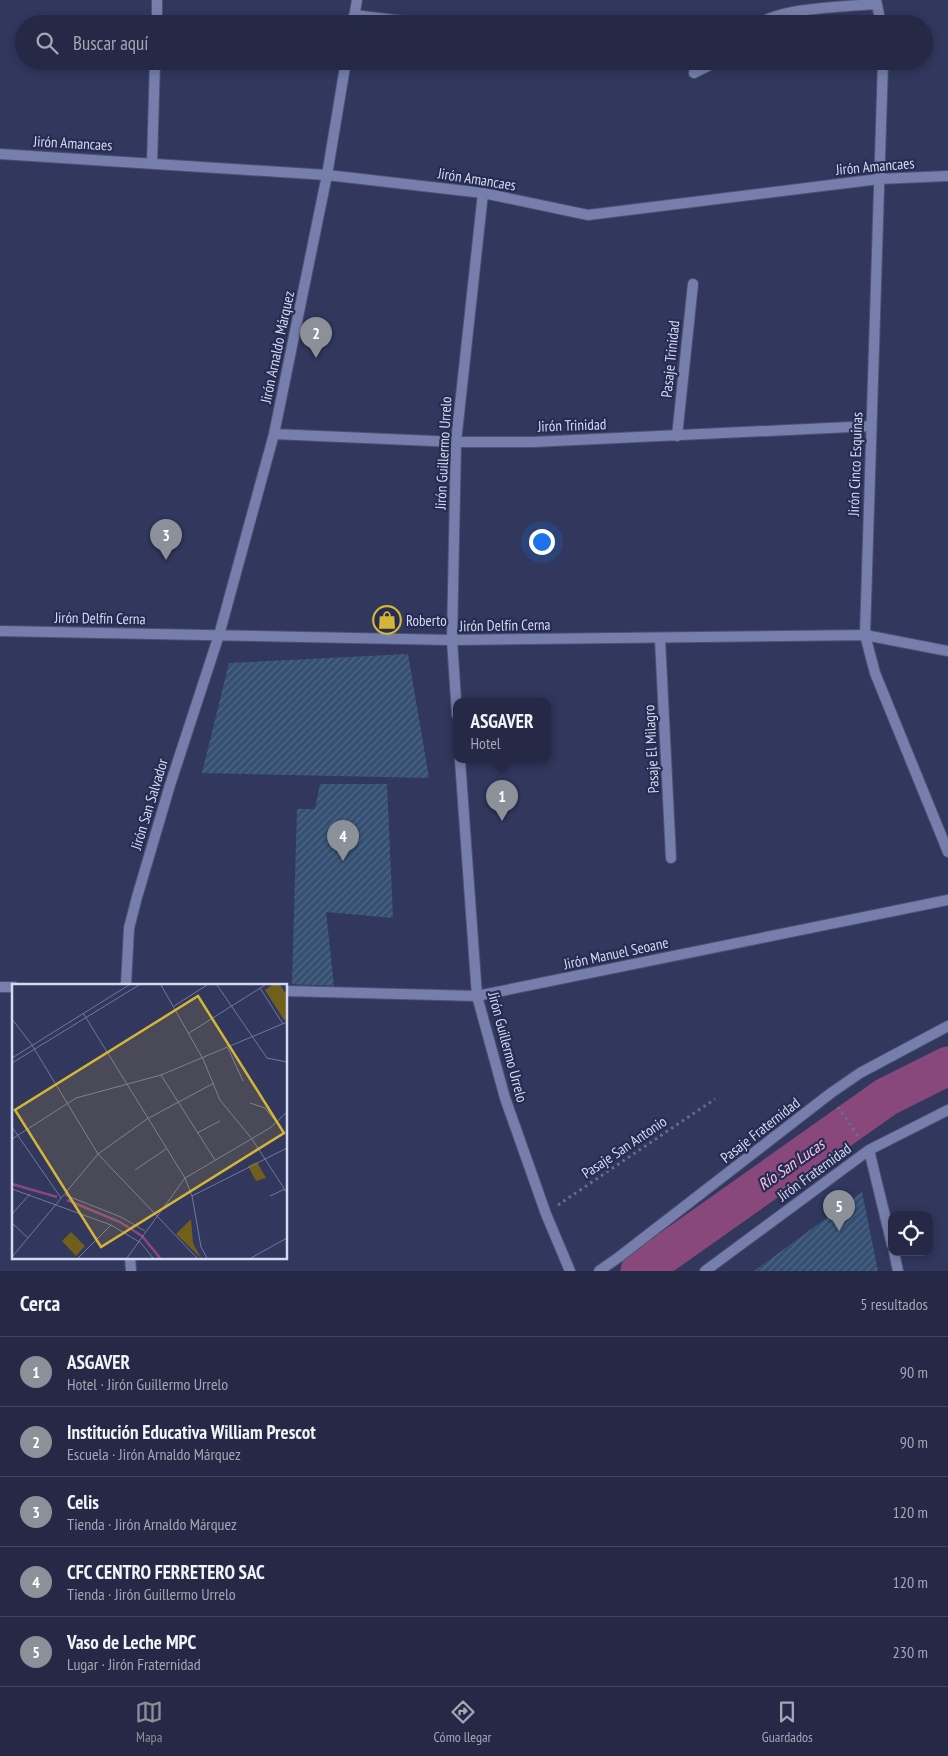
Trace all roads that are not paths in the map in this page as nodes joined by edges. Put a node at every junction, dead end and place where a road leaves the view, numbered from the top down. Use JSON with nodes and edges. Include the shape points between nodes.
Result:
{"nodes":[{"id":1,"x":158,"y":0,"type":"edge"},
{"id":2,"x":357,"y":0,"type":"edge"},
{"id":3,"x":877,"y":2,"type":"edge"},
{"id":4,"x":157,"y":15,"type":"edge"},
{"id":5,"x":354,"y":15,"type":"edge"},
{"id":6,"x":776,"y":15,"type":"edge"},
{"id":7,"x":879,"y":15,"type":"edge"},
{"id":8,"x":156,"y":70,"type":"edge"},
{"id":9,"x":344,"y":70,"type":"edge"},
{"id":10,"x":700,"y":70,"type":"edge"},
{"id":11,"x":883,"y":70,"type":"edge"},
{"id":12,"x":694,"y":73,"type":"dead end"},
{"id":13,"x":0,"y":154,"type":"edge"},
{"id":14,"x":152,"y":163,"type":"junction"},
{"id":15,"x":327,"y":175,"type":"junction"},
{"id":16,"x":948,"y":176,"type":"edge"},
{"id":17,"x":879,"y":179,"type":"junction"},
{"id":18,"x":483,"y":193,"type":"junction"},
{"id":19,"x":693,"y":284,"type":"dead end"},
{"id":20,"x":870,"y":426,"type":"junction"},
{"id":21,"x":274,"y":434,"type":"junction"},
{"id":22,"x":677,"y":436,"type":"junction"},
{"id":23,"x":456,"y":442,"type":"junction"},
{"id":24,"x":0,"y":631,"type":"edge"},
{"id":25,"x":219,"y":635,"type":"junction"},
{"id":26,"x":865,"y":635,"type":"junction"},
{"id":27,"x":660,"y":638,"type":"junction"},
{"id":28,"x":452,"y":640,"type":"junction"},
{"id":29,"x":948,"y":651,"type":"edge"},
{"id":30,"x":456,"y":698,"type":"edge"},
{"id":31,"x":460,"y":763,"type":"edge"},
{"id":32,"x":948,"y":852,"type":"edge"},
{"id":33,"x":671,"y":858,"type":"dead end"},
{"id":34,"x":948,"y":900,"type":"edge"},
{"id":35,"x":126,"y":984,"type":"edge"},
{"id":36,"x":288,"y":991,"type":"edge"},
{"id":37,"x":477,"y":996,"type":"junction"},
{"id":38,"x":948,"y":1026,"type":"edge"},
{"id":39,"x":948,"y":1110,"type":"edge"},
{"id":40,"x":869,"y":1150,"type":"junction"},
{"id":41,"x":888,"y":1228,"type":"edge"},
{"id":42,"x":895,"y":1256,"type":"edge"},
{"id":43,"x":130,"y":1258,"type":"edge"},
{"id":44,"x":131,"y":1271,"type":"edge"},
{"id":45,"x":570,"y":1271,"type":"edge"},
{"id":46,"x":599,"y":1271,"type":"edge"},
{"id":47,"x":705,"y":1271,"type":"edge"},
{"id":48,"x":898,"y":1271,"type":"edge"}],
"edges":[{"from":1,"to":4,"type":"street"},
{"from":2,"to":5,"type":"street"},
{"from":3,"to":6,"type":"street"},
{"from":3,"to":7,"type":"street"},
{"from":8,"to":14,"type":"street"},
{"from":9,"to":15,"type":"street","name":"Jirón Arnaldo Márquez"},
{"from":10,"to":12,"type":"street"},
{"from":11,"to":17,"type":"street","name":"Jirón Cinco Esquinas"},
{"from":13,"to":14,"type":"street","name":"Jirón Amancaes"},
{"from":14,"to":15,"type":"street","name":"Jirón Amancaes"},
{"from":15,"to":18,"type":"street","name":"Jirón Amancaes"},
{"from":15,"to":21,"type":"street","name":"Jirón Arnaldo Márquez"},
{"from":16,"to":17,"type":"street","name":"Jirón Amancaes"},
{"from":17,"to":18,"type":"street","name":"Jirón Amancaes","via":[[588,215]]},
{"from":17,"to":20,"type":"street","name":"Jirón Cinco Esquinas"},
{"from":18,"to":23,"type":"street","name":"Jirón Guillermo Urrelo"},
{"from":19,"to":22,"type":"street","name":"Pasaje Trinidad"},
{"from":20,"to":22,"type":"street","name":"Jirón Trinidad"},
{"from":20,"to":26,"type":"street","name":"Jirón Cinco Esquinas"},
{"from":21,"to":23,"type":"street","name":"Jirón Trinidad"},
{"from":21,"to":25,"type":"street","name":"Jirón Arnaldo Márquez"},
{"from":22,"to":23,"type":"street","name":"Jirón Trinidad"},
{"from":23,"to":28,"type":"street","name":"Jirón Guillermo Urrelo"},
{"from":24,"to":25,"type":"street","name":"Jirón Delfín Cerna"},
{"from":25,"to":28,"type":"street","name":"Jirón Delfín Cerna"},
{"from":25,"to":35,"type":"street","name":"Jirón San Salvador","via":[[137,897],[130,928]]},
{"from":26,"to":27,"type":"street","name":"Jirón Delfín Cerna"},
{"from":26,"to":29,"type":"street","name":"Jirón Delfín Cerna"},
{"from":26,"to":32,"type":"street","name":"Jirón Cinco Esquinas","via":[[875,673]]},
{"from":27,"to":28,"type":"street","name":"Jirón Delfín Cerna"},
{"from":27,"to":33,"type":"street","name":"Pasaje El Milagro"},
{"from":28,"to":30,"type":"street","name":"Jirón Guillermo Urrelo"},
{"from":31,"to":37,"type":"street","name":"Jirón Guillermo Urrelo"},
{"from":34,"to":37,"type":"street","name":"Jirón Manuel Seoane"},
{"from":36,"to":37,"type":"street","name":"Jirón Manuel Seoane"},
{"from":37,"to":45,"type":"street","name":"Jirón Guillermo Urrelo","via":[[505,1098]]},
{"from":38,"to":46,"type":"street","name":"Pasaje Fraternidad","via":[[860,1073],[831,1093]]},
{"from":39,"to":40,"type":"street","name":"Jirón Fraternidad"},
{"from":40,"to":41,"type":"street"},
{"from":40,"to":47,"type":"street","name":"Jirón Fraternidad"},
{"from":42,"to":48,"type":"street"},
{"from":43,"to":44,"type":"street"}]}
